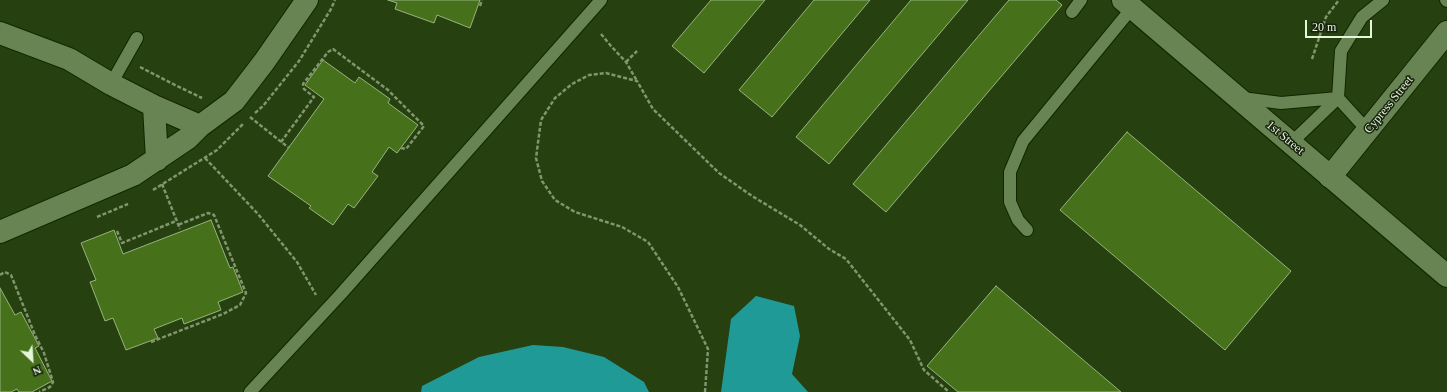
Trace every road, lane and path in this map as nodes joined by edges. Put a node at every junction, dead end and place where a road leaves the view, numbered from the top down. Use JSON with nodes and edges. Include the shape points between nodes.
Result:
{"nodes":[{"id":1,"x":307,"y":0,"type":"edge"},
{"id":2,"x":482,"y":0,"type":"edge"},
{"id":3,"x":601,"y":0,"type":"edge"},
{"id":4,"x":1081,"y":0,"type":"edge"},
{"id":5,"x":1340,"y":0,"type":"edge"},
{"id":6,"x":1383,"y":0,"type":"edge"},
{"id":7,"x":1127,"y":4,"type":"edge"},
{"id":8,"x":480,"y":6,"type":"dead end"},
{"id":9,"x":1072,"y":12,"type":"dead end"},
{"id":10,"x":1447,"y":32,"type":"edge"},
{"id":11,"x":0,"y":33,"type":"edge"},
{"id":12,"x":601,"y":34,"type":"dead end"},
{"id":13,"x":137,"y":38,"type":"dead end"},
{"id":14,"x":636,"y":51,"type":"dead end"},
{"id":15,"x":1312,"y":59,"type":"dead end"},
{"id":16,"x":626,"y":62,"type":"junction"},
{"id":17,"x":138,"y":65,"type":"dead end"},
{"id":18,"x":637,"y":81,"type":"junction"},
{"id":19,"x":111,"y":84,"type":"junction"},
{"id":20,"x":209,"y":96,"type":"dead end"},
{"id":21,"x":1238,"y":98,"type":"junction"},
{"id":22,"x":1338,"y":98,"type":"junction"},
{"id":23,"x":154,"y":106,"type":"junction"},
{"id":24,"x":250,"y":117,"type":"dead end"},
{"id":25,"x":200,"y":126,"type":"junction"},
{"id":26,"x":1368,"y":131,"type":"junction"},
{"id":27,"x":281,"y":142,"type":"junction"},
{"id":28,"x":1291,"y":143,"type":"junction"},
{"id":29,"x":289,"y":148,"type":"dead end"},
{"id":30,"x":401,"y":148,"type":"dead end"},
{"id":31,"x":204,"y":158,"type":"dead end"},
{"id":32,"x":157,"y":160,"type":"junction"},
{"id":33,"x":1330,"y":177,"type":"junction"},
{"id":34,"x":163,"y":186,"type":"dead end"},
{"id":35,"x":176,"y":221,"type":"junction"},
{"id":36,"x":178,"y":225,"type":"junction"},
{"id":37,"x":180,"y":229,"type":"dead end"},
{"id":38,"x":1027,"y":230,"type":"dead end"},
{"id":39,"x":117,"y":231,"type":"dead end"},
{"id":40,"x":0,"y":232,"type":"edge"},
{"id":41,"x":0,"y":275,"type":"edge"},
{"id":42,"x":1447,"y":276,"type":"edge"},
{"id":43,"x":326,"y":311,"type":"junction"},
{"id":44,"x":151,"y":342,"type":"dead end"},
{"id":45,"x":39,"y":392,"type":"edge"},
{"id":46,"x":250,"y":392,"type":"edge"},
{"id":47,"x":705,"y":392,"type":"edge"},
{"id":48,"x":948,"y":392,"type":"edge"}],
"edges":[{"from":1,"to":25,"type":"street","via":[[234,100]]},
{"from":2,"to":8,"type":"path"},
{"from":3,"to":43,"type":"lane"},
{"from":4,"to":9,"type":"lane"},
{"from":5,"to":15,"type":"path","via":[[1326,17]]},
{"from":6,"to":22,"type":"lane","via":[[1362,16],[1341,51]]},
{"from":7,"to":21,"type":"street","name":"1st Street"},
{"from":7,"to":38,"type":"lane","via":[[1023,141],[1010,172],[1010,202],[1018,220]]},
{"from":10,"to":26,"type":"street","name":"Cypress Street"},
{"from":11,"to":19,"type":"street","via":[[70,59]]},
{"from":12,"to":16,"type":"path"},
{"from":13,"to":19,"type":"lane"},
{"from":14,"to":16,"type":"path"},
{"from":16,"to":18,"type":"path"},
{"from":17,"to":20,"type":"path","via":[[201,98]]},
{"from":18,"to":47,"type":"path","via":[[606,73],[589,75],[572,84],[555,98],[541,120],[536,158],[542,181],[555,200],[575,212],[622,227],[648,242],[678,287],[708,349]]},
{"from":18,"to":48,"type":"path","via":[[653,109],[719,173],[800,225],[829,249],[846,259],[910,340],[924,370]]},
{"from":19,"to":23,"type":"street"},
{"from":21,"to":22,"type":"lane","via":[[1282,103]]},
{"from":21,"to":28,"type":"street","name":"1st Street"},
{"from":22,"to":26,"type":"lane"},
{"from":22,"to":28,"type":"lane"},
{"from":23,"to":25,"type":"street"},
{"from":23,"to":32,"type":"street"},
{"from":24,"to":27,"type":"path"},
{"from":25,"to":32,"type":"street"},
{"from":26,"to":33,"type":"street","name":"Cypress Street"},
{"from":27,"to":29,"type":"path"},
{"from":27,"to":30,"type":"path","via":[[314,97],[304,89],[303,84],[333,49],[388,90],[424,126],[406,149]]},
{"from":28,"to":33,"type":"street","name":"1st Street"},
{"from":31,"to":43,"type":"path","via":[[258,214],[297,262]]},
{"from":32,"to":40,"type":"street","via":[[133,175]]},
{"from":33,"to":42,"type":"street","name":"1st Street"},
{"from":34,"to":35,"type":"path"},
{"from":35,"to":36,"type":"path"},
{"from":35,"to":39,"type":"path","via":[[122,243]]},
{"from":36,"to":37,"type":"path"},
{"from":36,"to":44,"type":"path","via":[[208,213],[214,215],[246,293],[240,305],[223,314]]},
{"from":41,"to":45,"type":"path","via":[[5,272],[10,275],[44,353],[53,382],[50,387]]},
{"from":43,"to":46,"type":"lane"}]}
